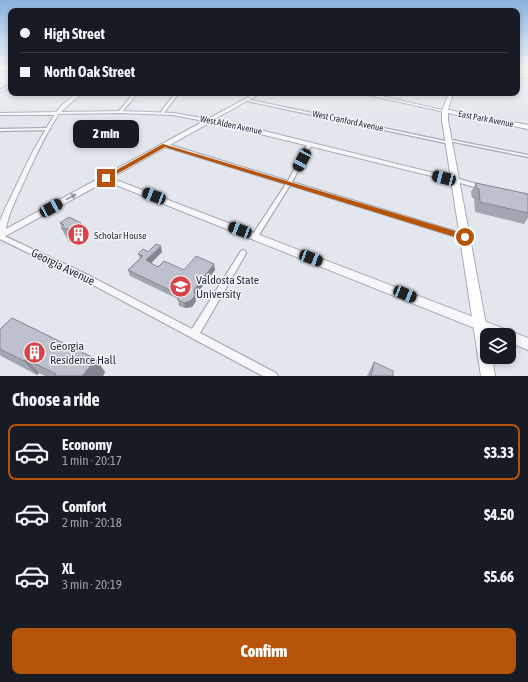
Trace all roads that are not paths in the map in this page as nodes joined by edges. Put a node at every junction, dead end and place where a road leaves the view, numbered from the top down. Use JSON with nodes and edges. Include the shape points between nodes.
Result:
{"nodes":[{"id":1,"x":77,"y":96,"type":"edge"},
{"id":2,"x":133,"y":96,"type":"edge"},
{"id":3,"x":175,"y":96,"type":"edge"},
{"id":4,"x":254,"y":96,"type":"edge"},
{"id":5,"x":378,"y":96,"type":"edge"},
{"id":6,"x":450,"y":96,"type":"edge"},
{"id":7,"x":247,"y":100,"type":"junction"},
{"id":8,"x":445,"y":111,"type":"junction"},
{"id":9,"x":120,"y":112,"type":"junction"},
{"id":10,"x":57,"y":113,"type":"junction"},
{"id":11,"x":162,"y":113,"type":"junction"},
{"id":12,"x":0,"y":114,"type":"edge"},
{"id":13,"x":211,"y":120,"type":"junction"},
{"id":14,"x":528,"y":127,"type":"edge"},
{"id":15,"x":48,"y":129,"type":"junction"},
{"id":16,"x":0,"y":130,"type":"edge"},
{"id":17,"x":449,"y":141,"type":"junction"},
{"id":18,"x":310,"y":144,"type":"junction"},
{"id":19,"x":165,"y":145,"type":"junction"},
{"id":20,"x":528,"y":156,"type":"edge"},
{"id":21,"x":106,"y":178,"type":"junction"},
{"id":22,"x":456,"y":180,"type":"junction"},
{"id":23,"x":289,"y":183,"type":"junction"},
{"id":24,"x":487,"y":188,"type":"edge"},
{"id":25,"x":0,"y":236,"type":"edge"},
{"id":26,"x":255,"y":236,"type":"junction"},
{"id":27,"x":465,"y":237,"type":"junction"},
{"id":28,"x":243,"y":252,"type":"dead end"},
{"id":29,"x":479,"y":324,"type":"junction"},
{"id":30,"x":489,"y":328,"type":"edge"},
{"id":31,"x":194,"y":334,"type":"junction"},
{"id":32,"x":516,"y":339,"type":"edge"},
{"id":33,"x":528,"y":344,"type":"edge"},
{"id":34,"x":273,"y":376,"type":"edge"},
{"id":35,"x":488,"y":376,"type":"edge"}],
"edges":[{"from":1,"to":10,"type":"street"},
{"from":2,"to":9,"type":"street"},
{"from":3,"to":11,"type":"street"},
{"from":4,"to":7,"type":"street"},
{"from":5,"to":8,"type":"street"},
{"from":6,"to":8,"type":"main road"},
{"from":7,"to":13,"type":"street"},
{"from":7,"to":17,"type":"street","name":"West Cranford Avenue"},
{"from":8,"to":14,"type":"main road","name":"East Park Avenue"},
{"from":8,"to":17,"type":"main road"},
{"from":9,"to":10,"type":"street","name":"West Alden Avenue"},
{"from":9,"to":11,"type":"street","name":"West Alden Avenue"},
{"from":10,"to":12,"type":"street","name":"West Alden Avenue"},
{"from":10,"to":15,"type":"street"},
{"from":11,"to":13,"type":"street","name":"West Alden Avenue"},
{"from":13,"to":18,"type":"street","name":"West Alden Avenue"},
{"from":13,"to":19,"type":"street"},
{"from":15,"to":16,"type":"street"},
{"from":15,"to":25,"type":"street","via":[[7,210]]},
{"from":17,"to":20,"type":"street","name":"West Cranford Avenue"},
{"from":17,"to":22,"type":"main road"},
{"from":18,"to":22,"type":"street","name":"West Alden Avenue"},
{"from":18,"to":23,"type":"street"},
{"from":19,"to":21,"type":"street"},
{"from":19,"to":23,"type":"street"},
{"from":25,"to":21,"type":"street","one_way":true},
{"from":21,"to":26,"type":"street"},
{"from":22,"to":24,"type":"street"},
{"from":22,"to":27,"type":"main road"},
{"from":23,"to":26,"type":"street"},
{"from":23,"to":27,"type":"street"},
{"from":25,"to":31,"type":"street","name":"Georgia Avenue"},
{"from":26,"to":29,"type":"street"},
{"from":27,"to":29,"type":"main road"},
{"from":28,"to":31,"type":"street"},
{"from":29,"to":30,"type":"street"},
{"from":29,"to":35,"type":"main road"},
{"from":31,"to":34,"type":"street","name":"Georgia Avenue"},
{"from":32,"to":33,"type":"street"}]}
